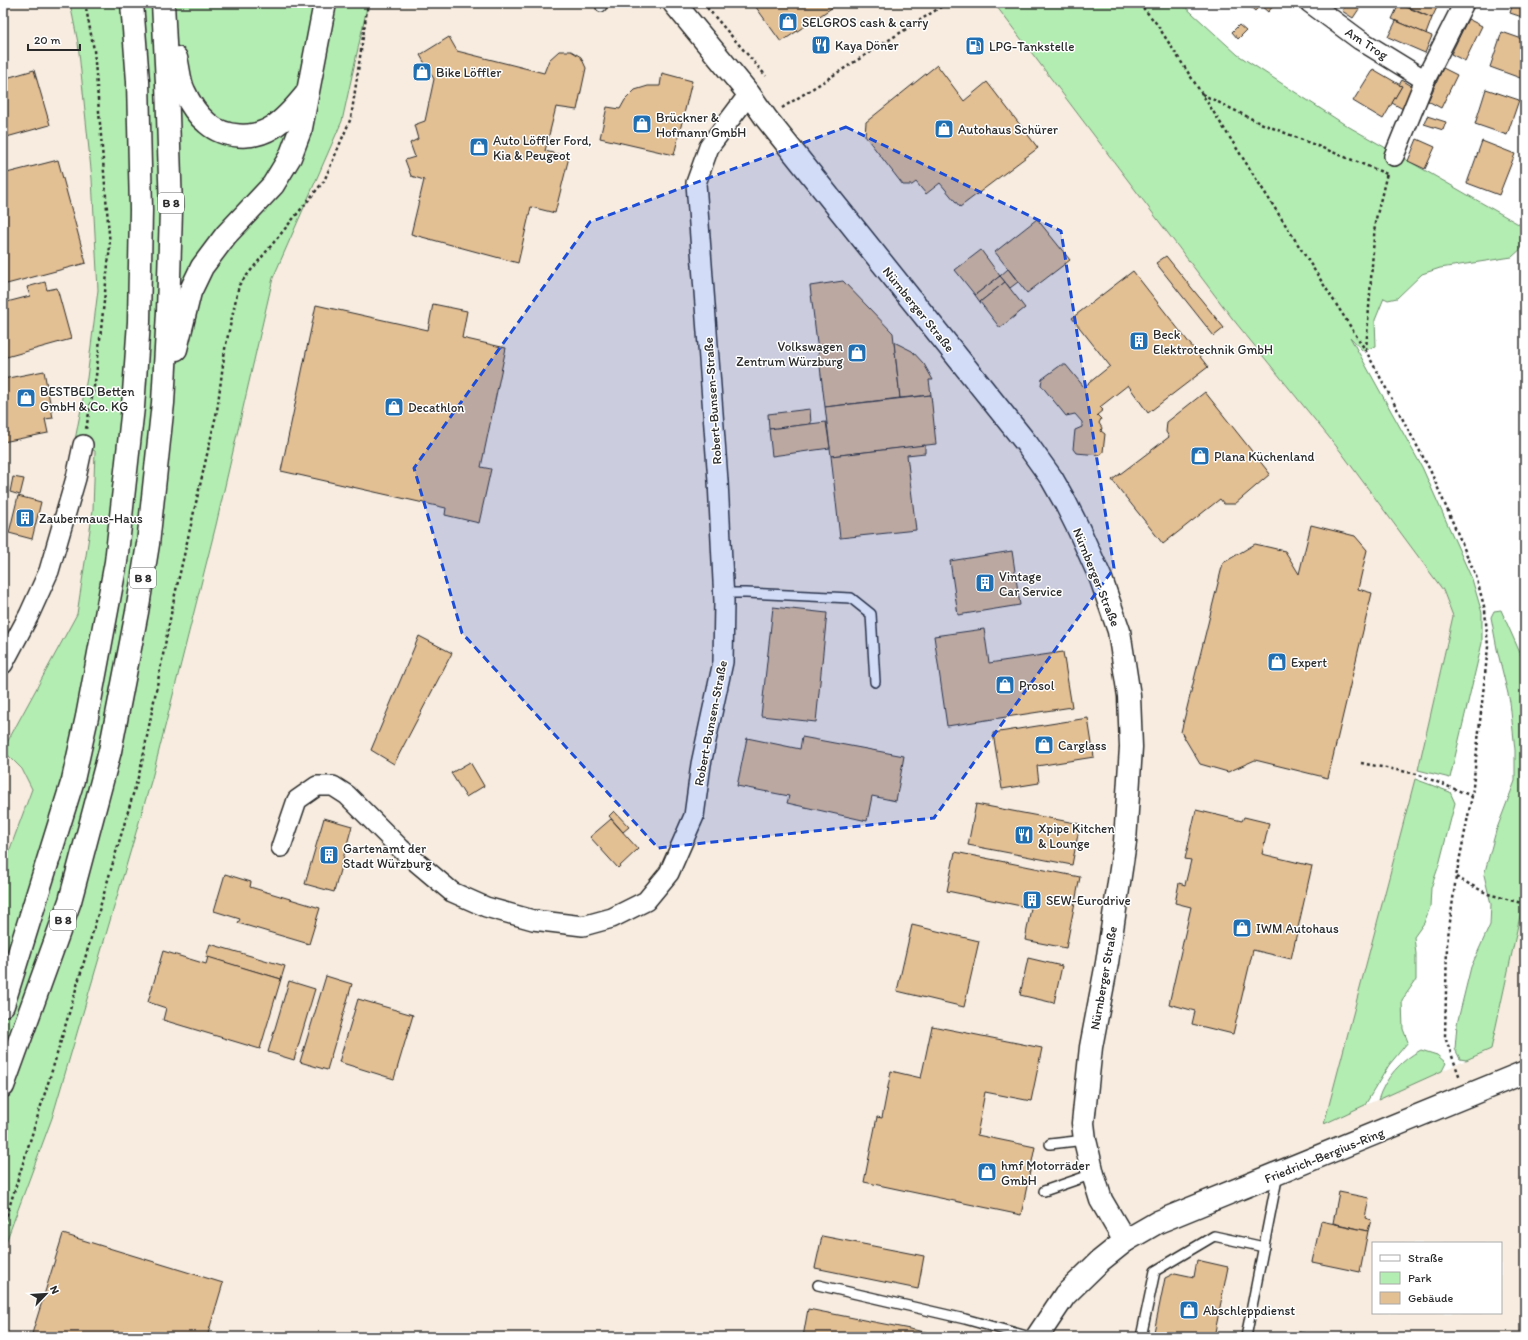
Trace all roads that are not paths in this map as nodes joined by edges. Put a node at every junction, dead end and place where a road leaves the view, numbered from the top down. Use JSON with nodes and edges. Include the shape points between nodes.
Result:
{"nodes":[{"id":1,"x":132,"y":3,"type":"edge"},
{"id":2,"x":164,"y":3,"type":"edge"},
{"id":3,"x":325,"y":3,"type":"edge"},
{"id":4,"x":674,"y":3,"type":"edge"},
{"id":5,"x":1310,"y":3,"type":"edge"},
{"id":6,"x":1464,"y":3,"type":"edge"},
{"id":7,"x":1425,"y":80,"type":"junction"},
{"id":8,"x":309,"y":90,"type":"junction"},
{"id":9,"x":749,"y":94,"type":"junction"},
{"id":10,"x":1394,"y":156,"type":"road end"},
{"id":11,"x":163,"y":403,"type":"junction"},
{"id":12,"x":83,"y":445,"type":"road end"},
{"id":13,"x":724,"y":593,"type":"junction"},
{"id":14,"x":3,"y":664,"type":"edge"},
{"id":15,"x":875,"y":682,"type":"dead end"},
{"id":16,"x":281,"y":847,"type":"dead end"},
{"id":17,"x":3,"y":1005,"type":"edge"},
{"id":18,"x":1525,"y":1072,"type":"edge"},
{"id":19,"x":3,"y":1086,"type":"edge"},
{"id":20,"x":1085,"y":1140,"type":"junction"},
{"id":21,"x":1050,"y":1144,"type":"dead end"},
{"id":22,"x":1093,"y":1174,"type":"junction"},
{"id":23,"x":1278,"y":1174,"type":"junction"},
{"id":24,"x":1044,"y":1191,"type":"dead end"},
{"id":25,"x":1125,"y":1241,"type":"junction"},
{"id":26,"x":1264,"y":1246,"type":"junction"},
{"id":27,"x":818,"y":1285,"type":"dead end"},
{"id":28,"x":1030,"y":1337,"type":"edge"},
{"id":29,"x":1037,"y":1337,"type":"edge"},
{"id":30,"x":1141,"y":1337,"type":"edge"},
{"id":31,"x":1246,"y":1337,"type":"edge"}],
"edges":[{"from":1,"to":17,"type":"main road","number":"B 8","via":[[138,81],[141,210],[139,322],[116,562],[73,780]]},
{"from":2,"to":8,"type":"main road","via":[[183,89],[207,124],[229,135],[250,136],[272,128],[286,117]]},
{"from":2,"to":11,"type":"main road","number":"B 8","via":[[172,210]]},
{"from":3,"to":8,"type":"main road"},
{"from":4,"to":9,"type":"main road","name":"Nürnberger Straße"},
{"from":5,"to":7,"type":"street","name":"Am Trog","via":[[1360,40]]},
{"from":6,"to":7,"type":"street"},
{"from":7,"to":10,"type":"street"},
{"from":8,"to":11,"type":"main road","via":[[301,128],[290,157],[273,185],[226,235],[202,267],[190,292]]},
{"from":9,"to":13,"type":"street","name":"Robert-Bunsen-Straße","via":[[710,147],[696,183]]},
{"from":9,"to":20,"type":"main road","name":"Nürnberger Straße","via":[[1027,444],[1052,479],[1101,579],[1119,631],[1129,696],[1131,746],[1127,824],[1107,963],[1091,1047],[1083,1123]]},
{"from":11,"to":19,"type":"main road","number":"B 8","via":[[148,544],[110,750],[70,901]]},
{"from":12,"to":14,"type":"street","via":[[49,571]]},
{"from":13,"to":15,"type":"lane","via":[[852,598],[871,614]]},
{"from":13,"to":16,"type":"street","name":"Robert-Bunsen-Straße","via":[[724,662],[700,764],[694,816],[669,873],[646,901],[612,918],[583,926],[533,920],[486,907],[452,892],[401,849],[347,795],[333,786],[317,786],[297,800]]},
{"from":18,"to":23,"type":"main road","name":"Friedrich-Bergius-Ring"},
{"from":20,"to":21,"type":"lane"},
{"from":20,"to":22,"type":"main road","name":"Nürnberger Straße"},
{"from":22,"to":24,"type":"lane"},
{"from":22,"to":25,"type":"main road","name":"Nürnberger Straße","via":[[1101,1200]]},
{"from":23,"to":25,"type":"main road","name":"Friedrich-Bergius-Ring","via":[[1158,1222]]},
{"from":23,"to":26,"type":"lane"},
{"from":25,"to":29,"type":"main road","via":[[1065,1295]]},
{"from":26,"to":30,"type":"lane","via":[[1214,1236],[1155,1271]]},
{"from":26,"to":31,"type":"lane"},
{"from":27,"to":28,"type":"lane"}]}
